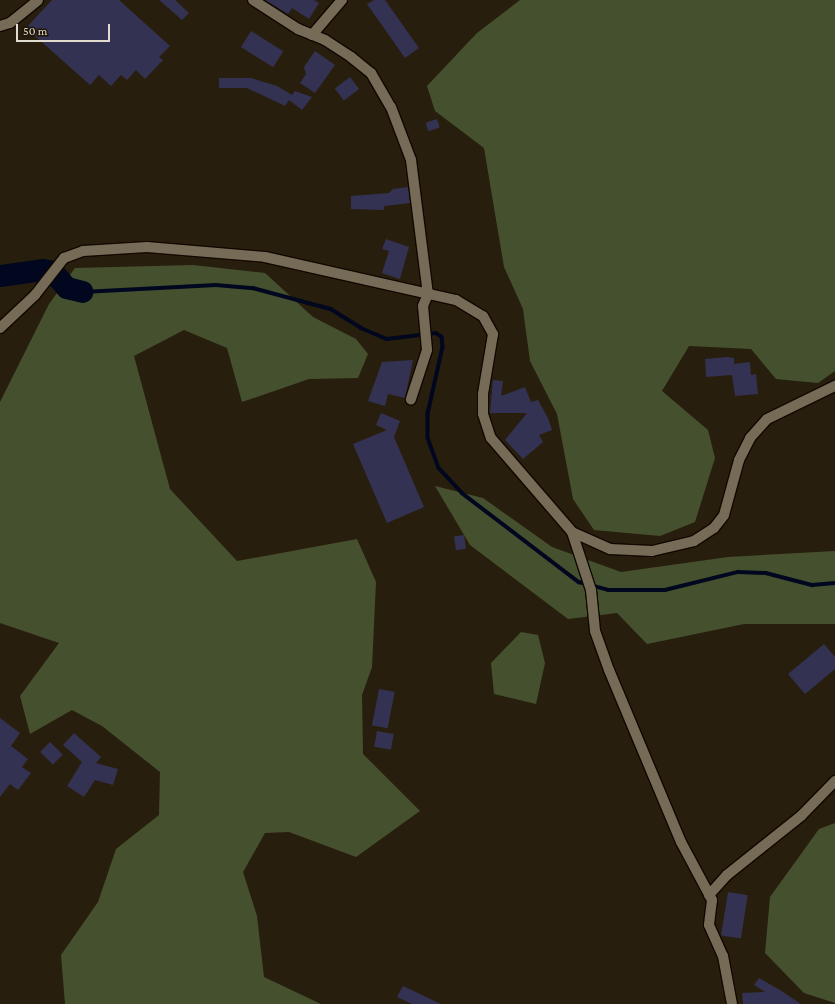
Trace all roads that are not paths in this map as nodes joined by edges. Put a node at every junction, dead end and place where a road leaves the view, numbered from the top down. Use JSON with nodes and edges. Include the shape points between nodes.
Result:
{"nodes":[{"id":1,"x":38,"y":0,"type":"edge"},
{"id":2,"x":253,"y":0,"type":"edge"},
{"id":3,"x":342,"y":0,"type":"edge"},
{"id":4,"x":0,"y":26,"type":"edge"},
{"id":5,"x":312,"y":35,"type":"junction"},
{"id":6,"x":428,"y":294,"type":"junction"},
{"id":7,"x":0,"y":328,"type":"edge"},
{"id":8,"x":835,"y":386,"type":"edge"},
{"id":9,"x":411,"y":399,"type":"dead end"},
{"id":10,"x":572,"y":532,"type":"junction"},
{"id":11,"x":835,"y":781,"type":"edge"},
{"id":12,"x":709,"y":895,"type":"junction"},
{"id":13,"x":732,"y":1004,"type":"edge"}],
"edges":[{"from":1,"to":4,"type":"street","via":[[10,23]]},
{"from":2,"to":5,"type":"street"},
{"from":3,"to":5,"type":"street"},
{"from":5,"to":6,"type":"street","via":[[325,40],[371,73],[391,107],[410,160]]},
{"from":6,"to":7,"type":"street","via":[[265,257],[147,247],[83,251],[64,258],[35,295]]},
{"from":6,"to":9,"type":"street","via":[[423,306],[427,350]]},
{"from":6,"to":10,"type":"street","via":[[456,300],[483,316],[493,334],[483,394],[483,414],[491,438]]},
{"from":8,"to":10,"type":"street","via":[[767,419],[750,438],[739,460],[724,515],[714,528],[694,541],[652,551],[610,549]]},
{"from":10,"to":12,"type":"street","via":[[591,590],[595,631],[609,670],[681,842]]},
{"from":11,"to":12,"type":"street","via":[[801,816],[727,875]]},
{"from":12,"to":13,"type":"street","via":[[709,925],[723,956]]}]}
